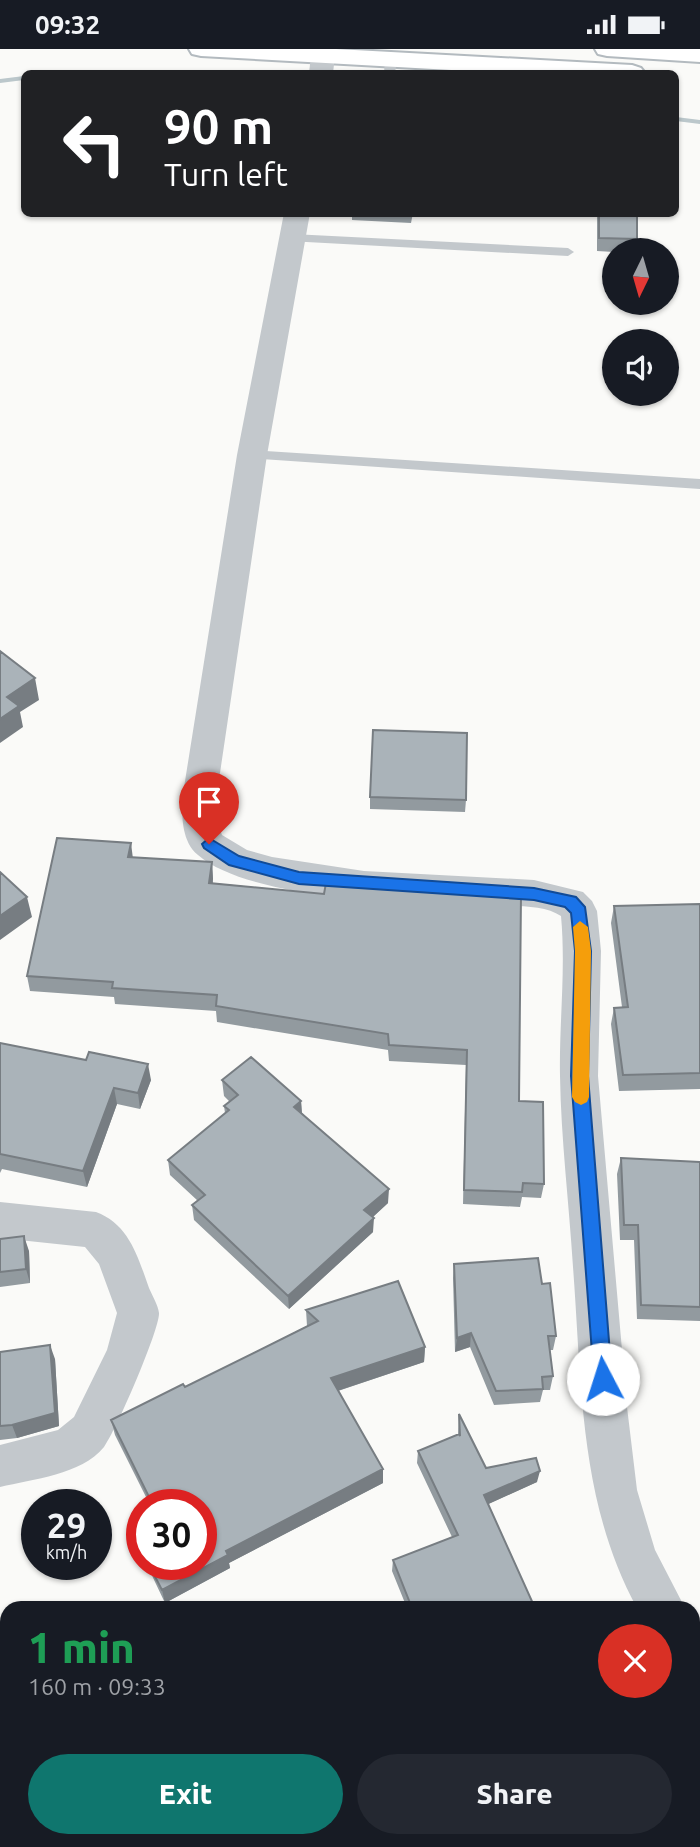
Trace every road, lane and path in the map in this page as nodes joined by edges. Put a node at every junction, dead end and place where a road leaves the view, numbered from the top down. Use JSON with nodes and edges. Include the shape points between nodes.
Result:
{"nodes":[{"id":1,"x":201,"y":49,"type":"edge"},
{"id":2,"x":607,"y":49,"type":"edge"},
{"id":3,"x":700,"y":54,"type":"edge"},
{"id":4,"x":322,"y":65,"type":"edge"},
{"id":5,"x":390,"y":67,"type":"edge"},
{"id":6,"x":503,"y":70,"type":"edge"},
{"id":7,"x":679,"y":76,"type":"edge"},
{"id":8,"x":700,"y":77,"type":"edge"},
{"id":9,"x":294,"y":226,"type":"edge"},
{"id":10,"x":568,"y":252,"type":"dead end"},
{"id":11,"x":252,"y":455,"type":"junction"},
{"id":12,"x":700,"y":484,"type":"edge"},
{"id":13,"x":0,"y":1220,"type":"edge"},
{"id":14,"x":0,"y":1466,"type":"edge"},
{"id":15,"x":658,"y":1601,"type":"edge"}],
"edges":[{"from":1,"to":4,"type":"main road"},
{"from":2,"to":3,"type":"main road"},
{"from":4,"to":5,"type":"main road"},
{"from":5,"to":6,"type":"main road"},
{"from":7,"to":8,"type":"main road"},
{"from":9,"to":10,"type":"lane"},
{"from":9,"to":11,"type":"street"},
{"from":11,"to":12,"type":"lane"},
{"from":11,"to":15,"type":"street","via":[[199,800],[200,830],[209,844],[235,860],[299,878],[534,894],[570,901],[579,911],[583,951],[579,1076],[605,1407],[615,1490],[635,1559]]},
{"from":13,"to":14,"type":"street","via":[[96,1230],[116,1253],[138,1313],[127,1353],[89,1432],[69,1448]]}]}
